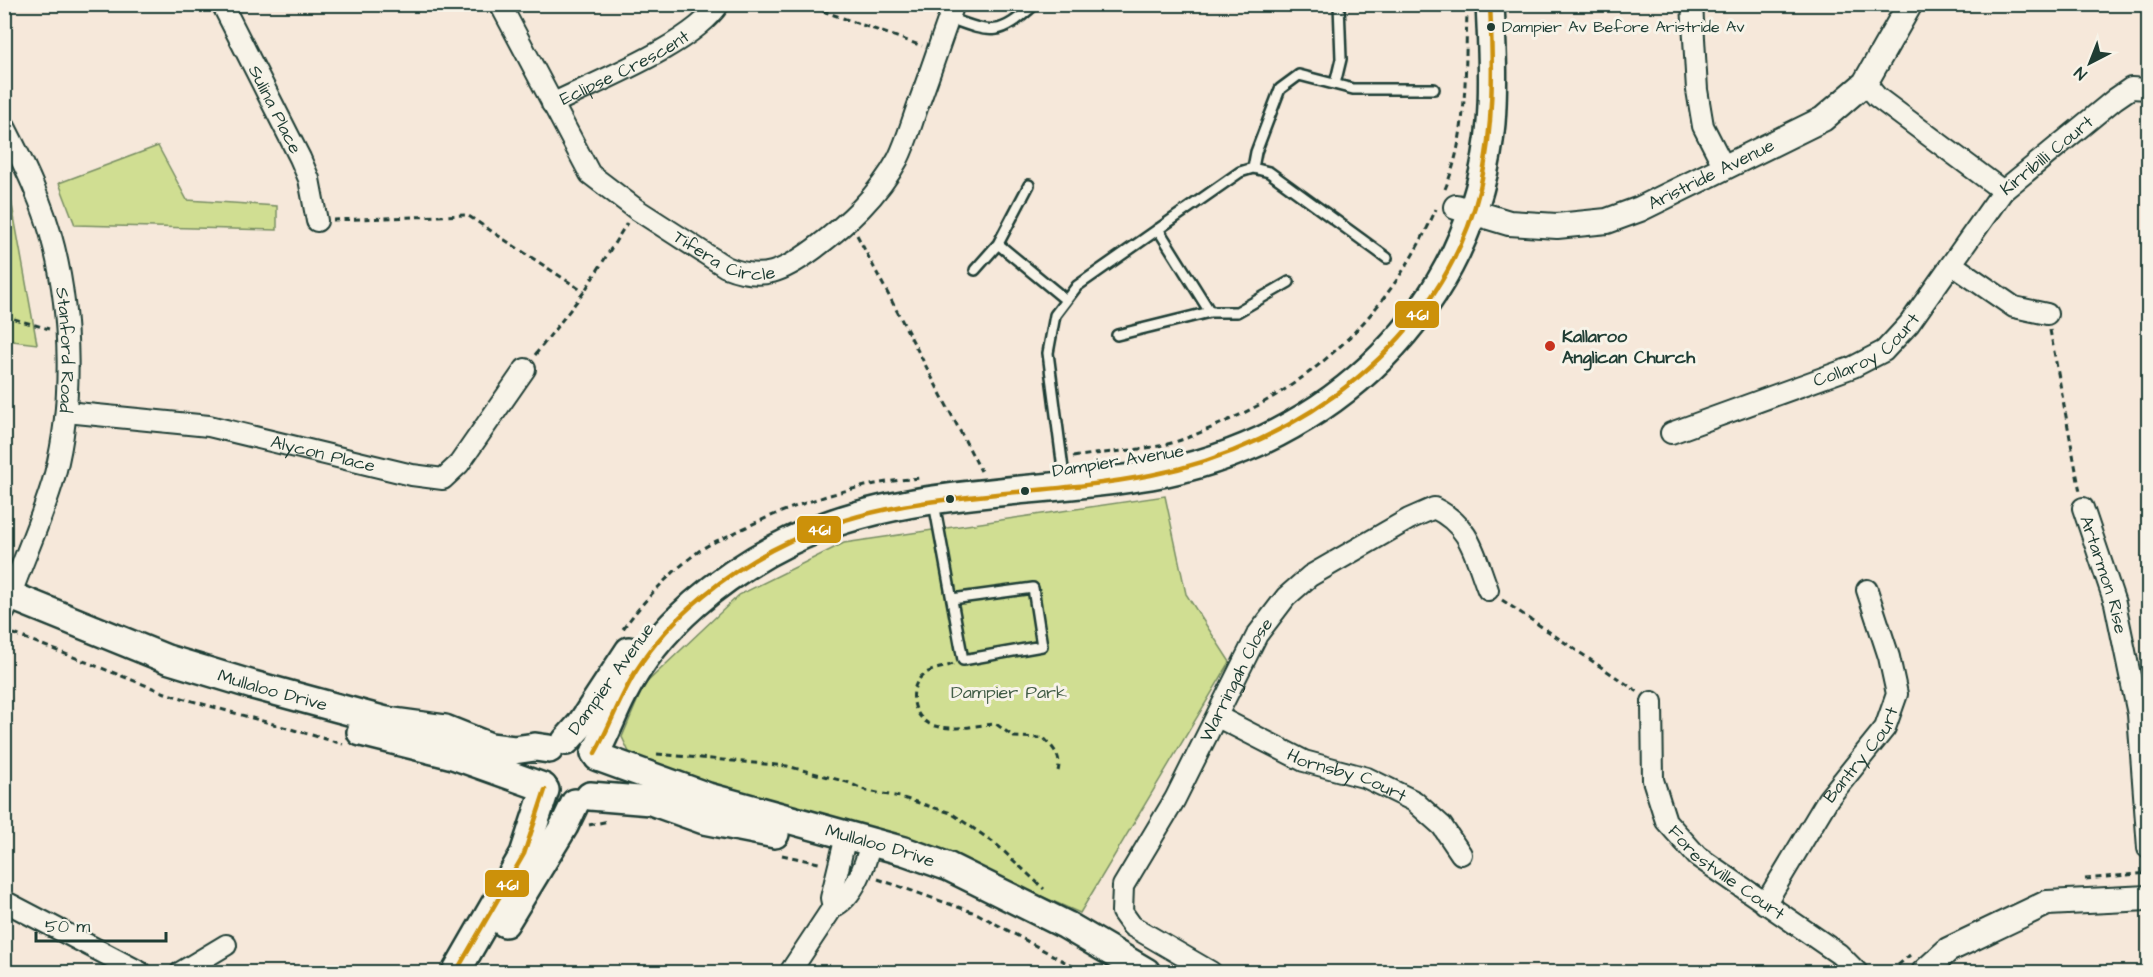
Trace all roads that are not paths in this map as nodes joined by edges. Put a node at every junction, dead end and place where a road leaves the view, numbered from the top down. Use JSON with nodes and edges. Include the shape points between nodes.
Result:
{"nodes":[{"id":1,"x":222,"y":4,"type":"edge"},
{"id":2,"x":500,"y":4,"type":"edge"},
{"id":3,"x":719,"y":4,"type":"edge"},
{"id":4,"x":1035,"y":4,"type":"edge"},
{"id":5,"x":1339,"y":4,"type":"edge"},
{"id":6,"x":1476,"y":4,"type":"edge"},
{"id":7,"x":1490,"y":4,"type":"edge"},
{"id":8,"x":1692,"y":4,"type":"edge"},
{"id":9,"x":1910,"y":4,"type":"edge"},
{"id":10,"x":951,"y":11,"type":"edge"},
{"id":11,"x":1865,"y":83,"type":"junction"},
{"id":12,"x":1335,"y":84,"type":"junction"},
{"id":13,"x":1434,"y":89,"type":"dead end"},
{"id":14,"x":2148,"y":89,"type":"edge"},
{"id":15,"x":552,"y":104,"type":"junction"},
{"id":16,"x":4,"y":125,"type":"edge"},
{"id":17,"x":1254,"y":168,"type":"junction"},
{"id":18,"x":1725,"y":169,"type":"junction"},
{"id":19,"x":1029,"y":184,"type":"dead end"},
{"id":20,"x":2003,"y":191,"type":"junction"},
{"id":21,"x":1452,"y":204,"type":"junction"},
{"id":22,"x":317,"y":220,"type":"road end"},
{"id":23,"x":1158,"y":229,"type":"junction"},
{"id":24,"x":998,"y":244,"type":"junction"},
{"id":25,"x":1387,"y":258,"type":"dead end"},
{"id":26,"x":1953,"y":265,"type":"junction"},
{"id":27,"x":975,"y":270,"type":"dead end"},
{"id":28,"x":1289,"y":282,"type":"dead end"},
{"id":29,"x":1066,"y":300,"type":"junction"},
{"id":30,"x":1210,"y":312,"type":"junction"},
{"id":31,"x":2047,"y":314,"type":"road end"},
{"id":32,"x":1117,"y":335,"type":"dead end"},
{"id":33,"x":525,"y":369,"type":"road end"},
{"id":34,"x":66,"y":412,"type":"junction"},
{"id":35,"x":1671,"y":434,"type":"dead end"},
{"id":36,"x":1063,"y":467,"type":"junction"},
{"id":37,"x":930,"y":489,"type":"junction"},
{"id":38,"x":2083,"y":508,"type":"road end"},
{"id":39,"x":1488,"y":590,"type":"road end"},
{"id":40,"x":1866,"y":590,"type":"dead end"},
{"id":41,"x":952,"y":599,"type":"junction"},
{"id":42,"x":6,"y":603,"type":"edge"},
{"id":43,"x":1652,"y":702,"type":"road end"},
{"id":44,"x":2143,"y":713,"type":"edge"},
{"id":45,"x":1218,"y":717,"type":"junction"},
{"id":46,"x":558,"y":745,"type":"junction"},
{"id":47,"x":597,"y":755,"type":"junction"},
{"id":48,"x":544,"y":789,"type":"junction"},
{"id":49,"x":583,"y":799,"type":"junction"},
{"id":50,"x":857,"y":846,"type":"junction"},
{"id":51,"x":2148,"y":848,"type":"edge"},
{"id":52,"x":1461,"y":854,"type":"dead end"},
{"id":53,"x":2148,"y":898,"type":"edge"},
{"id":54,"x":4,"y":901,"type":"edge"},
{"id":55,"x":1765,"y":904,"type":"junction"},
{"id":56,"x":226,"y":945,"type":"dead end"},
{"id":57,"x":140,"y":972,"type":"edge"},
{"id":58,"x":181,"y":972,"type":"edge"},
{"id":59,"x":456,"y":972,"type":"edge"},
{"id":60,"x":475,"y":972,"type":"edge"},
{"id":61,"x":790,"y":972,"type":"edge"},
{"id":62,"x":1116,"y":972,"type":"edge"},
{"id":63,"x":1146,"y":972,"type":"edge"},
{"id":64,"x":1211,"y":972,"type":"edge"},
{"id":65,"x":1857,"y":972,"type":"edge"},
{"id":66,"x":1924,"y":972,"type":"edge"}],
"edges":[{"from":1,"to":22,"type":"street","name":"Sulina Place","via":[[300,158],[309,179]]},
{"from":2,"to":15,"type":"street","name":"Tifera Circle"},
{"from":3,"to":15,"type":"street","name":"Eclipse Crescent","via":[[707,21],[675,43]]},
{"from":4,"to":10,"type":"lane","via":[[996,31],[986,31]]},
{"from":5,"to":12,"type":"lane","via":[[1341,59]]},
{"from":6,"to":21,"type":"main road","name":"Dampier Avenue","via":[[1473,139],[1465,178]]},
{"from":7,"to":21,"type":"main road","name":"Dampier Avenue","via":[[1491,124]]},
{"from":8,"to":18,"type":"street","via":[[1703,126]]},
{"from":9,"to":11,"type":"street","name":"Aristride Avenue"},
{"from":10,"to":15,"type":"street","name":"Tifera Circle","via":[[898,158],[869,200],[787,268],[759,275],[726,267],[590,174]]},
{"from":11,"to":18,"type":"street","name":"Aristride Avenue","via":[[1823,119]]},
{"from":11,"to":20,"type":"street","name":"Kirribilli Court","via":[[1877,97]]},
{"from":12,"to":13,"type":"lane","via":[[1353,89]]},
{"from":12,"to":17,"type":"lane","via":[[1299,75],[1280,89],[1256,152]]},
{"from":14,"to":20,"type":"street","name":"Kirribilli Court","via":[[2131,88],[2115,99]]},
{"from":16,"to":34,"type":"street","name":"Stanford Road","via":[[26,168],[54,247],[65,333]]},
{"from":17,"to":23,"type":"lane","via":[[1240,172]]},
{"from":17,"to":25,"type":"lane","via":[[1269,172]]},
{"from":18,"to":21,"type":"street","name":"Aristride Avenue","via":[[1640,209],[1598,223],[1509,223]]},
{"from":19,"to":24,"type":"lane"},
{"from":20,"to":26,"type":"street","name":"Collaroy Court"},
{"from":21,"to":36,"type":"main road","name":"Dampier Avenue","via":[[1445,234],[1418,285],[1381,334],[1329,384],[1277,418],[1204,447],[1135,461]]},
{"from":21,"to":37,"type":"main road","name":"Dampier Avenue","via":[[1464,235],[1402,335],[1331,402],[1273,437],[1236,453],[1150,475]]},
{"from":23,"to":29,"type":"lane","via":[[1077,286]]},
{"from":23,"to":30,"type":"lane"},
{"from":24,"to":27,"type":"lane"},
{"from":24,"to":29,"type":"lane"},
{"from":26,"to":31,"type":"street","via":[[2014,307]]},
{"from":26,"to":35,"type":"street","name":"Collaroy Court","via":[[1884,351],[1853,367]]},
{"from":28,"to":30,"type":"lane","via":[[1237,312]]},
{"from":29,"to":36,"type":"lane","via":[[1055,315],[1048,353]]},
{"from":30,"to":32,"type":"lane"},
{"from":33,"to":34,"type":"street","name":"Alycon Place","via":[[459,464],[443,480],[209,426]]},
{"from":34,"to":42,"type":"street","name":"Stanford Road","via":[[55,473],[20,575]]},
{"from":36,"to":46,"type":"main road","name":"Dampier Avenue","via":[[860,498],[805,518],[761,540],[701,577],[663,609],[580,724]]},
{"from":37,"to":41,"type":"lane"},
{"from":37,"to":47,"type":"main road","name":"Dampier Avenue","via":[[819,527],[710,589],[672,626],[630,681]]},
{"from":38,"to":44,"type":"street","name":"Artarmon Rise","via":[[2115,603]]},
{"from":39,"to":45,"type":"street","name":"Warringah Close","via":[[1465,532],[1451,517],[1434,508],[1409,519],[1310,576],[1286,597],[1257,635]]},
{"from":40,"to":55,"type":"street","name":"Bantry Court","via":[[1897,694],[1884,728],[1828,799]]},
{"from":41,"to":41,"type":"lane","via":[[963,660],[1041,646],[1033,588]]},
{"from":42,"to":46,"type":"main road","name":"Mullaloo Drive","via":[[167,659],[386,721],[446,729],[490,747],[514,750]]},
{"from":42,"to":48,"type":"main road","name":"Mullaloo Drive","via":[[87,646],[154,670],[308,718],[453,755]]},
{"from":43,"to":55,"type":"street","name":"Forestville Court","via":[[1653,780],[1666,821],[1697,856]]},
{"from":44,"to":51,"type":"street","name":"Artarmon Rise"},
{"from":45,"to":52,"type":"street","name":"Hornsby Court","via":[[1304,761],[1367,778],[1414,801],[1442,826]]},
{"from":45,"to":64,"type":"street","name":"Warringah Close","via":[[1123,886],[1122,912],[1132,926]]},
{"from":46,"to":47,"type":"main road","via":[[584,744]]},
{"from":46,"to":48,"type":"main road","via":[[539,767]]},
{"from":47,"to":49,"type":"main road","via":[[601,778]]},
{"from":47,"to":50,"type":"main road","name":"Mullaloo Drive"},
{"from":48,"to":49,"type":"main road","via":[[558,801]]},
{"from":48,"to":59,"type":"main road","via":[[524,854]]},
{"from":49,"to":50,"type":"main road","name":"Mullaloo Drive","via":[[651,801],[704,820]]},
{"from":49,"to":60,"type":"main road"},
{"from":50,"to":61,"type":"street","via":[[849,891],[833,907]]},
{"from":50,"to":62,"type":"main road","name":"Mullaloo Drive","via":[[970,892]]},
{"from":50,"to":63,"type":"main road","name":"Mullaloo Drive","via":[[949,867],[1002,891]]},
{"from":53,"to":66,"type":"street","via":[[2047,903],[1948,950]]},
{"from":54,"to":57,"type":"street"},
{"from":55,"to":65,"type":"street","name":"Forestville Court","via":[[1839,954]]},
{"from":56,"to":58,"type":"street"}]}
